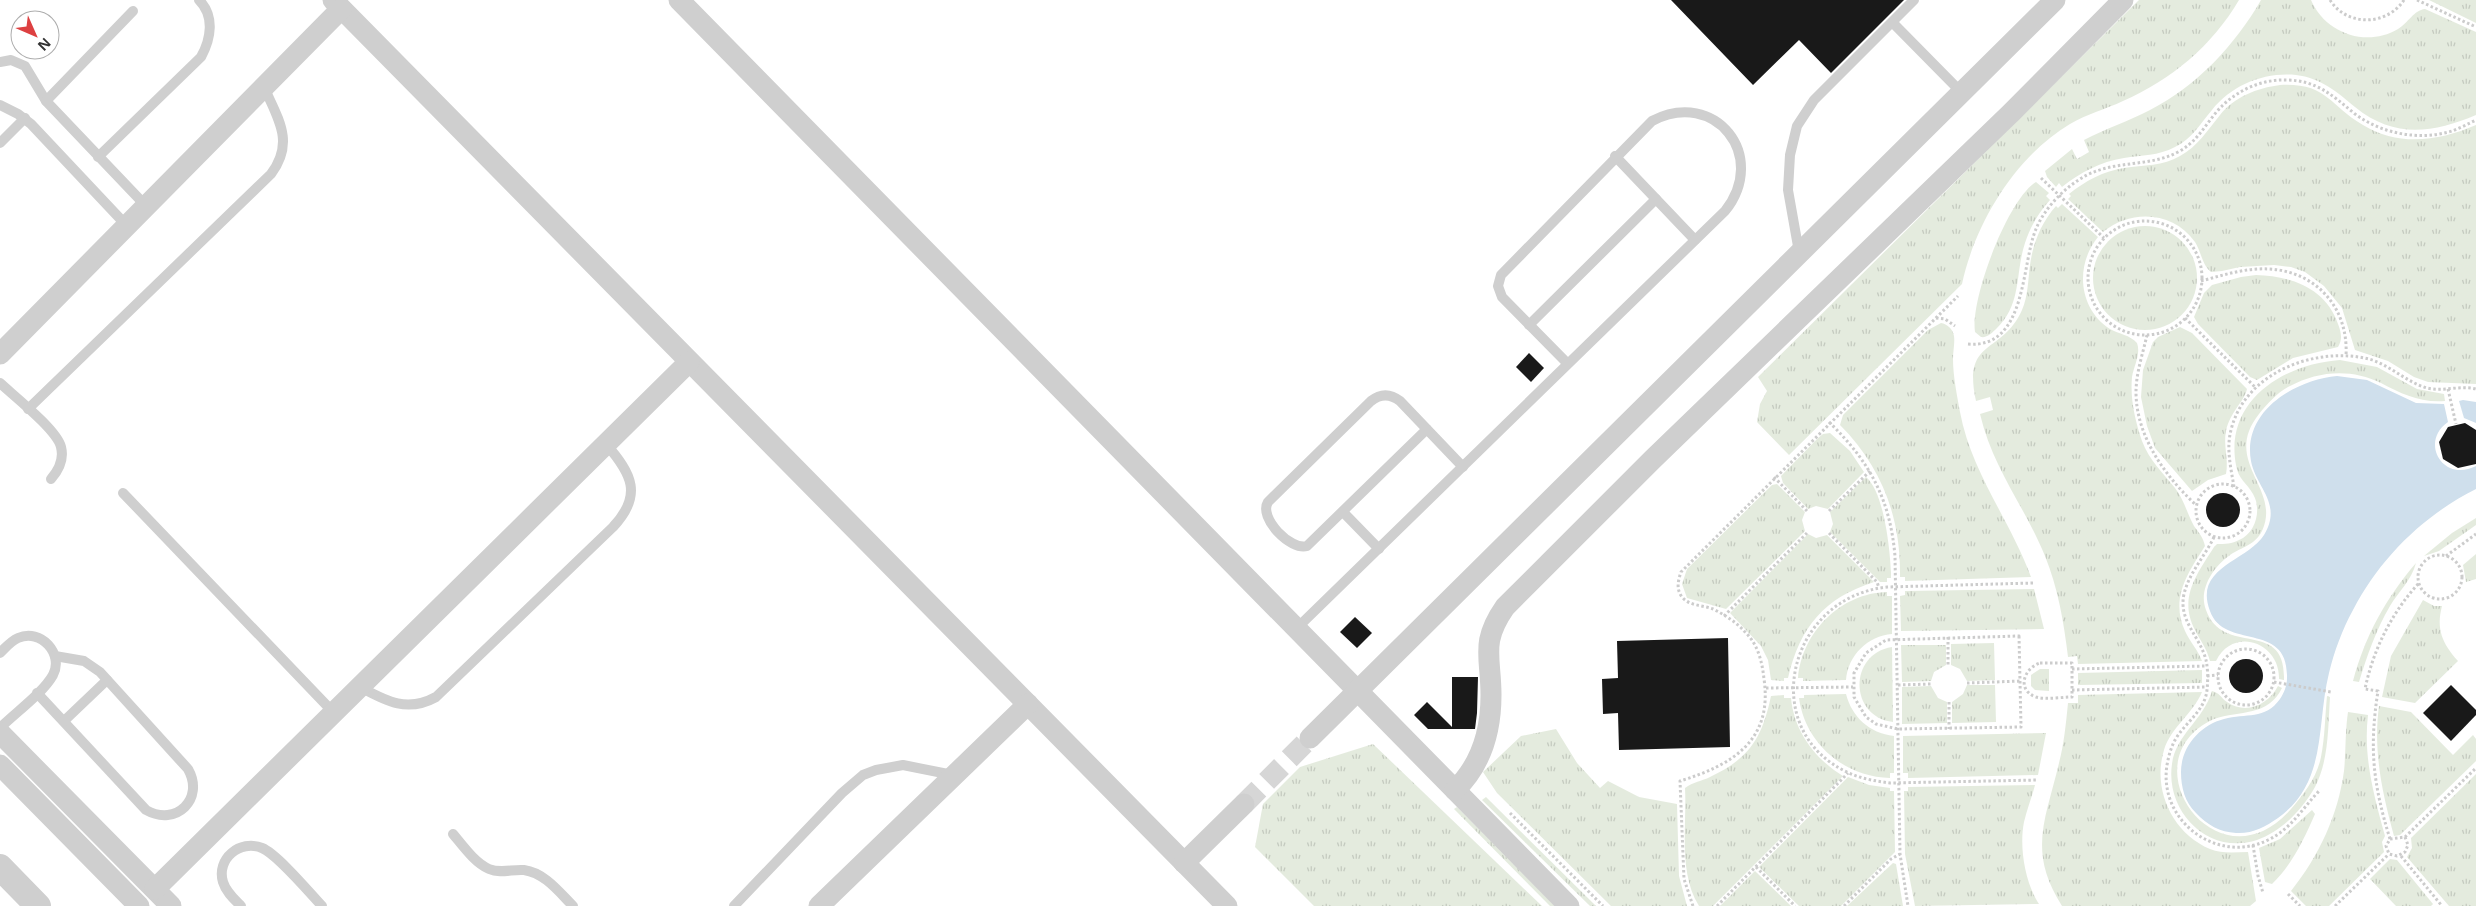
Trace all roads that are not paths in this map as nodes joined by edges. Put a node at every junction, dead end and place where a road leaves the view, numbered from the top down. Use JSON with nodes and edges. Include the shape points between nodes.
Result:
{"nodes":[{"id":1,"x":198,"y":0,"type":"edge"},
{"id":2,"x":679,"y":0,"type":"edge"},
{"id":3,"x":1914,"y":0,"type":"edge"},
{"id":4,"x":2055,"y":0,"type":"edge"},
{"id":5,"x":2123,"y":0,"type":"edge"},
{"id":6,"x":337,"y":4,"type":"edge"},
{"id":7,"x":133,"y":10,"type":"dead end"},
{"id":8,"x":1893,"y":23,"type":"junction"},
{"id":9,"x":0,"y":62,"type":"edge"},
{"id":10,"x":264,"y":87,"type":"junction"},
{"id":11,"x":1962,"y":93,"type":"junction"},
{"id":12,"x":46,"y":101,"type":"junction"},
{"id":13,"x":0,"y":105,"type":"edge"},
{"id":14,"x":25,"y":118,"type":"junction"},
{"id":15,"x":0,"y":144,"type":"edge"},
{"id":16,"x":1615,"y":156,"type":"junction"},
{"id":17,"x":98,"y":157,"type":"junction"},
{"id":18,"x":1656,"y":199,"type":"junction"},
{"id":19,"x":146,"y":206,"type":"junction"},
{"id":20,"x":127,"y":226,"type":"junction"},
{"id":21,"x":1695,"y":240,"type":"junction"},
{"id":22,"x":1799,"y":253,"type":"junction"},
{"id":23,"x":1529,"y":325,"type":"junction"},
{"id":24,"x":0,"y":354,"type":"edge"},
{"id":25,"x":689,"y":362,"type":"junction"},
{"id":26,"x":1568,"y":364,"type":"junction"},
{"id":27,"x":0,"y":383,"type":"edge"},
{"id":28,"x":28,"y":409,"type":"junction"},
{"id":29,"x":1427,"y":429,"type":"junction"},
{"id":30,"x":606,"y":444,"type":"junction"},
{"id":31,"x":1463,"y":466,"type":"junction"},
{"id":32,"x":51,"y":479,"type":"dead end"},
{"id":33,"x":124,"y":493,"type":"dead end"},
{"id":34,"x":1343,"y":512,"type":"junction"},
{"id":35,"x":1379,"y":549,"type":"junction"},
{"id":36,"x":1297,"y":628,"type":"junction"},
{"id":37,"x":0,"y":653,"type":"edge"},
{"id":38,"x":55,"y":656,"type":"junction"},
{"id":39,"x":107,"y":680,"type":"junction"},
{"id":40,"x":360,"y":687,"type":"junction"},
{"id":41,"x":1358,"y":690,"type":"junction"},
{"id":42,"x":37,"y":693,"type":"junction"},
{"id":43,"x":1028,"y":704,"type":"junction"},
{"id":44,"x":334,"y":713,"type":"junction"},
{"id":45,"x":64,"y":721,"type":"junction"},
{"id":46,"x":0,"y":728,"type":"edge"},
{"id":47,"x":0,"y":733,"type":"edge"},
{"id":48,"x":1310,"y":738,"type":"tunnel mouth"},
{"id":49,"x":0,"y":765,"type":"edge"},
{"id":50,"x":954,"y":776,"type":"junction"},
{"id":51,"x":1455,"y":790,"type":"junction"},
{"id":52,"x":1244,"y":804,"type":"tunnel mouth"},
{"id":53,"x":77,"y":811,"type":"junction"},
{"id":54,"x":61,"y":826,"type":"junction"},
{"id":55,"x":453,"y":834,"type":"dead end"},
{"id":56,"x":1184,"y":862,"type":"junction"},
{"id":57,"x":0,"y":867,"type":"edge"},
{"id":58,"x":155,"y":890,"type":"junction"},
{"id":59,"x":38,"y":906,"type":"edge"},
{"id":60,"x":139,"y":906,"type":"edge"},
{"id":61,"x":171,"y":906,"type":"edge"},
{"id":62,"x":242,"y":906,"type":"edge"},
{"id":63,"x":322,"y":906,"type":"edge"},
{"id":64,"x":573,"y":906,"type":"edge"},
{"id":65,"x":734,"y":906,"type":"edge"},
{"id":66,"x":819,"y":906,"type":"edge"},
{"id":67,"x":1227,"y":906,"type":"edge"},
{"id":68,"x":1570,"y":906,"type":"edge"}],
"edges":[{"from":1,"to":17,"type":"lane","via":[[206,11],[210,30],[201,57]]},
{"from":2,"to":36,"type":"street"},
{"from":3,"to":8,"type":"lane"},
{"from":4,"to":11,"type":"street"},
{"from":5,"to":51,"type":"street","via":[[1504,606],[1493,627],[1487,650],[1491,702],[1485,741],[1472,770]]},
{"from":6,"to":10,"type":"street"},
{"from":6,"to":25,"type":"street"},
{"from":7,"to":12,"type":"lane"},
{"from":8,"to":11,"type":"lane"},
{"from":8,"to":22,"type":"lane","via":[[1814,100],[1797,126],[1790,155],[1788,190]]},
{"from":9,"to":12,"type":"lane","via":[[10,60],[25,66]]},
{"from":10,"to":19,"type":"street"},
{"from":10,"to":28,"type":"lane","via":[[283,132],[284,143],[280,160],[271,174]]},
{"from":11,"to":22,"type":"street"},
{"from":12,"to":17,"type":"lane"},
{"from":13,"to":14,"type":"lane"},
{"from":14,"to":15,"type":"lane"},
{"from":14,"to":20,"type":"lane"},
{"from":16,"to":18,"type":"lane"},
{"from":16,"to":21,"type":"lane","via":[[1652,120],[1675,112],[1693,112],[1710,118],[1729,133],[1742,167],[1738,191],[1725,211]]},
{"from":16,"to":23,"type":"lane","via":[[1501,275],[1498,286],[1502,296]]},
{"from":17,"to":19,"type":"lane"},
{"from":18,"to":21,"type":"lane"},
{"from":18,"to":23,"type":"lane"},
{"from":19,"to":20,"type":"street"},
{"from":20,"to":24,"type":"street"},
{"from":21,"to":26,"type":"lane"},
{"from":22,"to":41,"type":"street"},
{"from":23,"to":26,"type":"lane"},
{"from":25,"to":30,"type":"street"},
{"from":25,"to":43,"type":"street"},
{"from":26,"to":31,"type":"lane"},
{"from":27,"to":28,"type":"lane"},
{"from":28,"to":32,"type":"lane","via":[[53,432],[61,447],[60,464]]},
{"from":29,"to":31,"type":"lane"},
{"from":29,"to":34,"type":"lane"},
{"from":29,"to":34,"type":"lane","via":[[1396,398],[1386,395],[1375,398],[1268,502],[1265,512],[1269,521],[1300,548],[1310,544]]},
{"from":30,"to":40,"type":"street"},
{"from":30,"to":40,"type":"lane","via":[[627,470],[631,491],[626,512],[612,528],[436,697],[406,706]]},
{"from":31,"to":35,"type":"lane"},
{"from":33,"to":44,"type":"lane"},
{"from":34,"to":35,"type":"lane"},
{"from":35,"to":36,"type":"lane"},
{"from":36,"to":41,"type":"street"},
{"from":37,"to":38,"type":"lane","via":[[11,642],[28,636],[46,642]]},
{"from":38,"to":39,"type":"lane","via":[[84,661]]},
{"from":38,"to":42,"type":"lane","via":[[54,674]]},
{"from":39,"to":45,"type":"lane"},
{"from":39,"to":45,"type":"lane","via":[[188,769],[194,784],[185,807],[162,816],[146,810]]},
{"from":40,"to":44,"type":"street"},
{"from":41,"to":48,"type":"street"},
{"from":41,"to":51,"type":"street"},
{"from":42,"to":45,"type":"lane"},
{"from":42,"to":46,"type":"lane"},
{"from":43,"to":50,"type":"street"},
{"from":43,"to":56,"type":"street"},
{"from":44,"to":58,"type":"street"},
{"from":47,"to":53,"type":"street"},
{"from":49,"to":54,"type":"street"},
{"from":50,"to":65,"type":"lane","via":[[903,765],[863,775]]},
{"from":50,"to":66,"type":"street"},
{"from":51,"to":68,"type":"street"},
{"from":52,"to":56,"type":"street"},
{"from":53,"to":54,"type":"street"},
{"from":53,"to":58,"type":"street"},
{"from":54,"to":60,"type":"street"},
{"from":55,"to":64,"type":"lane","via":[[481,864],[497,871],[534,872]]},
{"from":56,"to":67,"type":"street"},
{"from":57,"to":59,"type":"street"},
{"from":58,"to":61,"type":"street"},
{"from":62,"to":63,"type":"lane","via":[[225,889],[222,871],[229,854],[246,845],[264,849]]}]}
